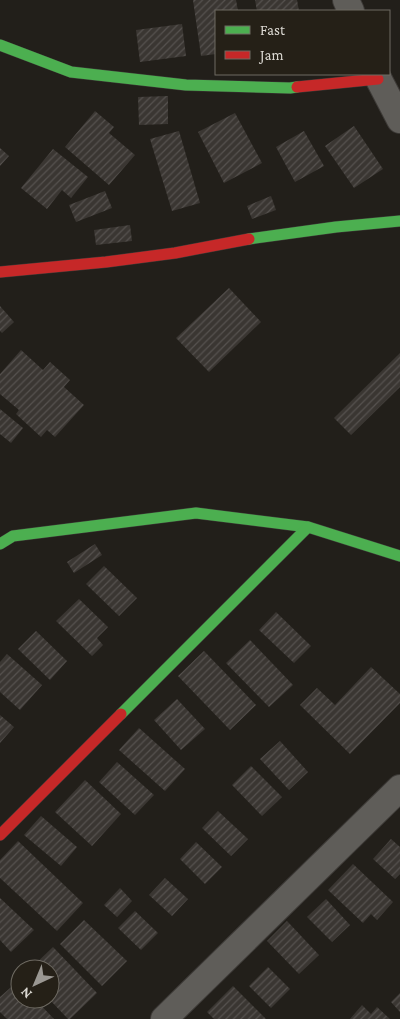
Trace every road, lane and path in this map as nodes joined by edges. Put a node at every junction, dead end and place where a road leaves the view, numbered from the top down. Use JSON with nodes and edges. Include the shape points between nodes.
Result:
{"nodes":[{"id":1,"x":0,"y":45,"type":"edge"},
{"id":2,"x":377,"y":76,"type":"edge"},
{"id":3,"x":400,"y":120,"type":"edge"},
{"id":4,"x":400,"y":221,"type":"edge"},
{"id":5,"x":0,"y":272,"type":"edge"},
{"id":6,"x":308,"y":527,"type":"junction"},
{"id":7,"x":4,"y":536,"type":"edge"},
{"id":8,"x":400,"y":556,"type":"edge"},
{"id":9,"x":400,"y":788,"type":"edge"},
{"id":10,"x":0,"y":835,"type":"edge"},
{"id":11,"x":164,"y":1019,"type":"edge"}],
"edges":[{"from":1,"to":2,"type":"street","via":[[71,72],[186,85],[290,88]]},
{"from":2,"to":3,"type":"street"},
{"from":4,"to":5,"type":"street","via":[[263,237],[175,254]]},
{"from":6,"to":7,"type":"street","via":[[196,513]]},
{"from":6,"to":8,"type":"street"},
{"from":6,"to":10,"type":"street"},
{"from":9,"to":11,"type":"street"}]}
